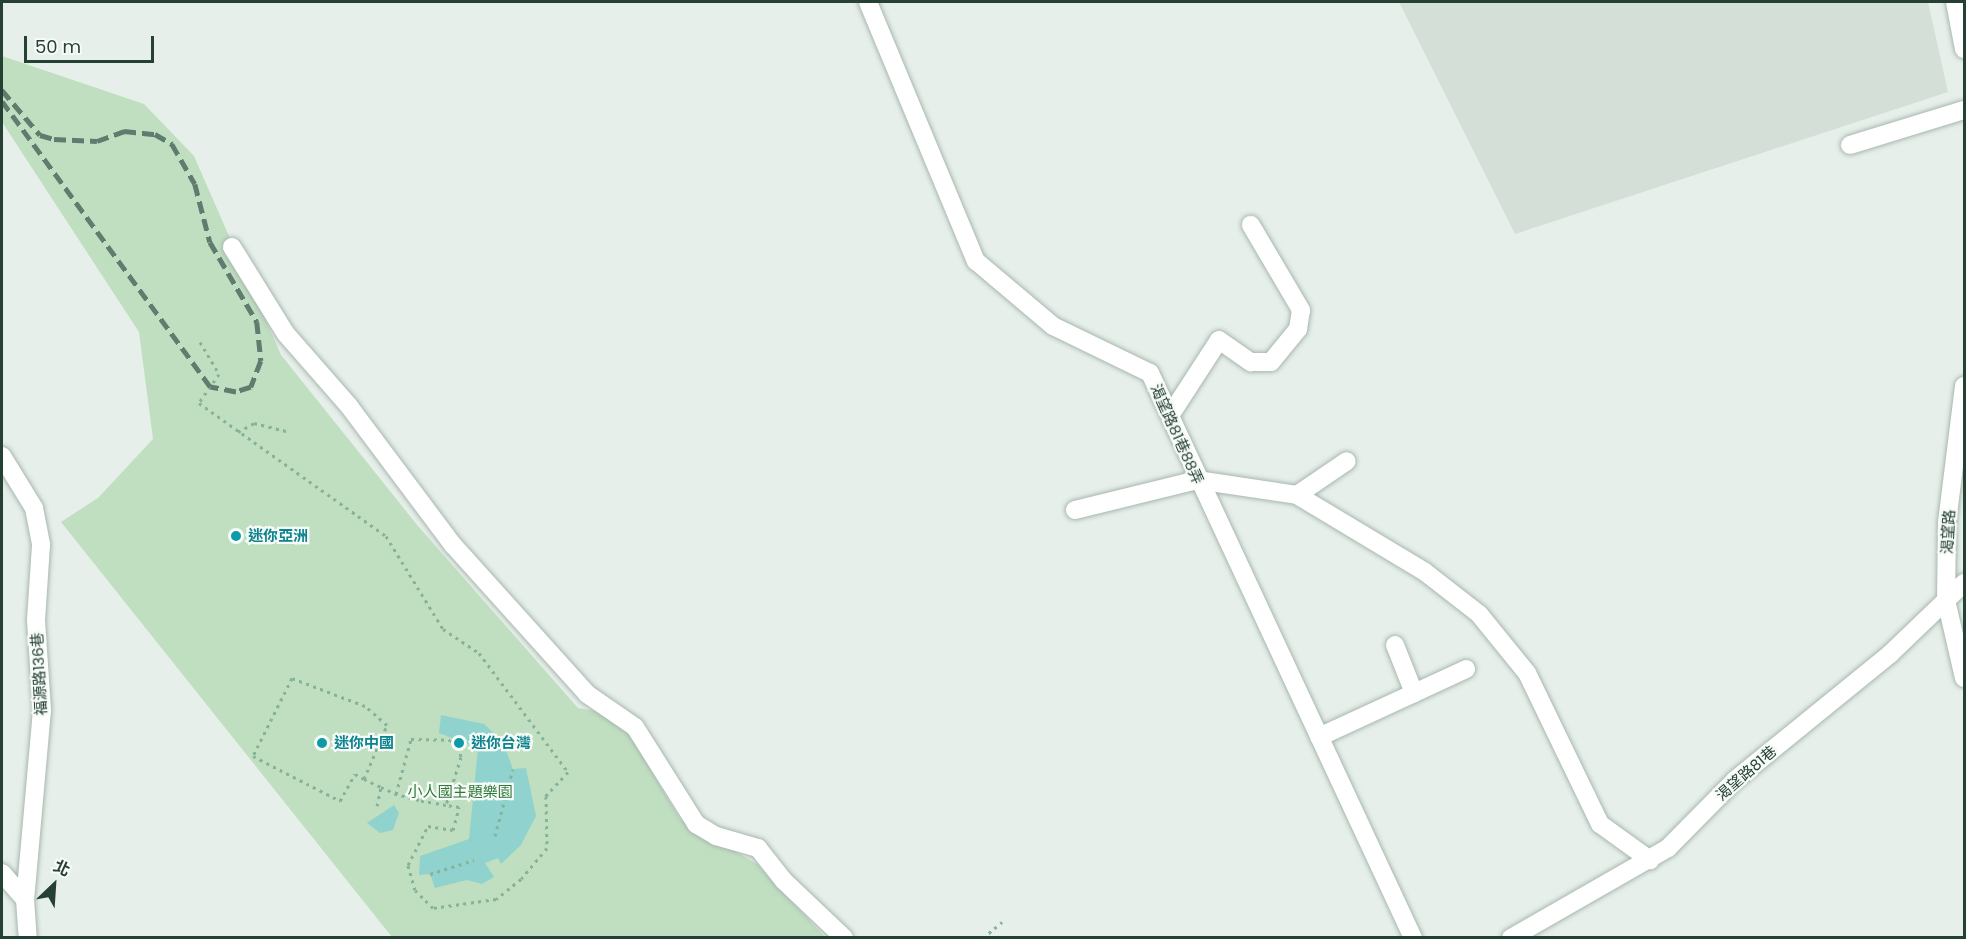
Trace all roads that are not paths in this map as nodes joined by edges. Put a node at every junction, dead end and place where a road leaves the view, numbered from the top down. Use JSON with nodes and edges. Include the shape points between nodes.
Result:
{"nodes":[{"id":1,"x":868,"y":2,"type":"edge"},
{"id":2,"x":1955,"y":2,"type":"edge"},
{"id":3,"x":1965,"y":49,"type":"edge"},
{"id":4,"x":1965,"y":110,"type":"edge"},
{"id":5,"x":1850,"y":145,"type":"dead end"},
{"id":6,"x":1251,"y":225,"type":"dead end"},
{"id":7,"x":232,"y":247,"type":"dead end"},
{"id":8,"x":1965,"y":386,"type":"edge"},
{"id":9,"x":1171,"y":414,"type":"junction"},
{"id":10,"x":2,"y":456,"type":"edge"},
{"id":11,"x":1347,"y":461,"type":"dead end"},
{"id":12,"x":1197,"y":480,"type":"junction"},
{"id":13,"x":1297,"y":495,"type":"junction"},
{"id":14,"x":1075,"y":510,"type":"dead end"},
{"id":15,"x":1965,"y":583,"type":"edge"},
{"id":16,"x":1946,"y":600,"type":"junction"},
{"id":17,"x":1395,"y":645,"type":"dead end"},
{"id":18,"x":1466,"y":669,"type":"dead end"},
{"id":19,"x":1965,"y":678,"type":"edge"},
{"id":20,"x":1414,"y":693,"type":"junction"},
{"id":21,"x":1319,"y":737,"type":"junction"},
{"id":22,"x":1650,"y":860,"type":"junction"},
{"id":23,"x":2,"y":873,"type":"edge"},
{"id":24,"x":25,"y":899,"type":"junction"},
{"id":25,"x":28,"y":938,"type":"edge"},
{"id":26,"x":844,"y":938,"type":"edge"},
{"id":27,"x":1413,"y":938,"type":"edge"},
{"id":28,"x":1510,"y":938,"type":"edge"}],
"edges":[{"from":1,"to":9,"type":"street","name":"渴望路81巷88弄","via":[[976,261],[1053,326],[1150,373]]},
{"from":2,"to":3,"type":"street"},
{"from":4,"to":5,"type":"street"},
{"from":6,"to":9,"type":"street","via":[[1301,310],[1298,329],[1271,362],[1251,362],[1219,340]]},
{"from":7,"to":26,"type":"street","via":[[286,334],[349,406],[453,545],[587,694],[635,727],[696,824],[716,836],[758,848],[784,881]]},
{"from":8,"to":16,"type":"street","name":"渴望路","via":[[1947,523]]},
{"from":9,"to":12,"type":"street","name":"渴望路81巷88弄"},
{"from":10,"to":24,"type":"street","name":"福源路136巷","via":[[34,508],[41,545],[36,620],[42,710]]},
{"from":11,"to":13,"type":"street"},
{"from":12,"to":13,"type":"street"},
{"from":12,"to":14,"type":"street"},
{"from":12,"to":21,"type":"street","name":"渴望路81巷88弄"},
{"from":13,"to":22,"type":"street","via":[[1425,572],[1479,614],[1527,673],[1600,824]]},
{"from":15,"to":16,"type":"street","name":"渴望路81巷"},
{"from":16,"to":19,"type":"street","name":"渴望路"},
{"from":16,"to":22,"type":"street","name":"渴望路81巷"},
{"from":17,"to":20,"type":"street"},
{"from":18,"to":20,"type":"street"},
{"from":20,"to":21,"type":"street"},
{"from":21,"to":27,"type":"street","name":"渴望路81巷88弄"},
{"from":22,"to":28,"type":"street","name":"渴望路81巷"},
{"from":23,"to":24,"type":"street"},
{"from":24,"to":25,"type":"street","name":"福源路136巷"}]}
